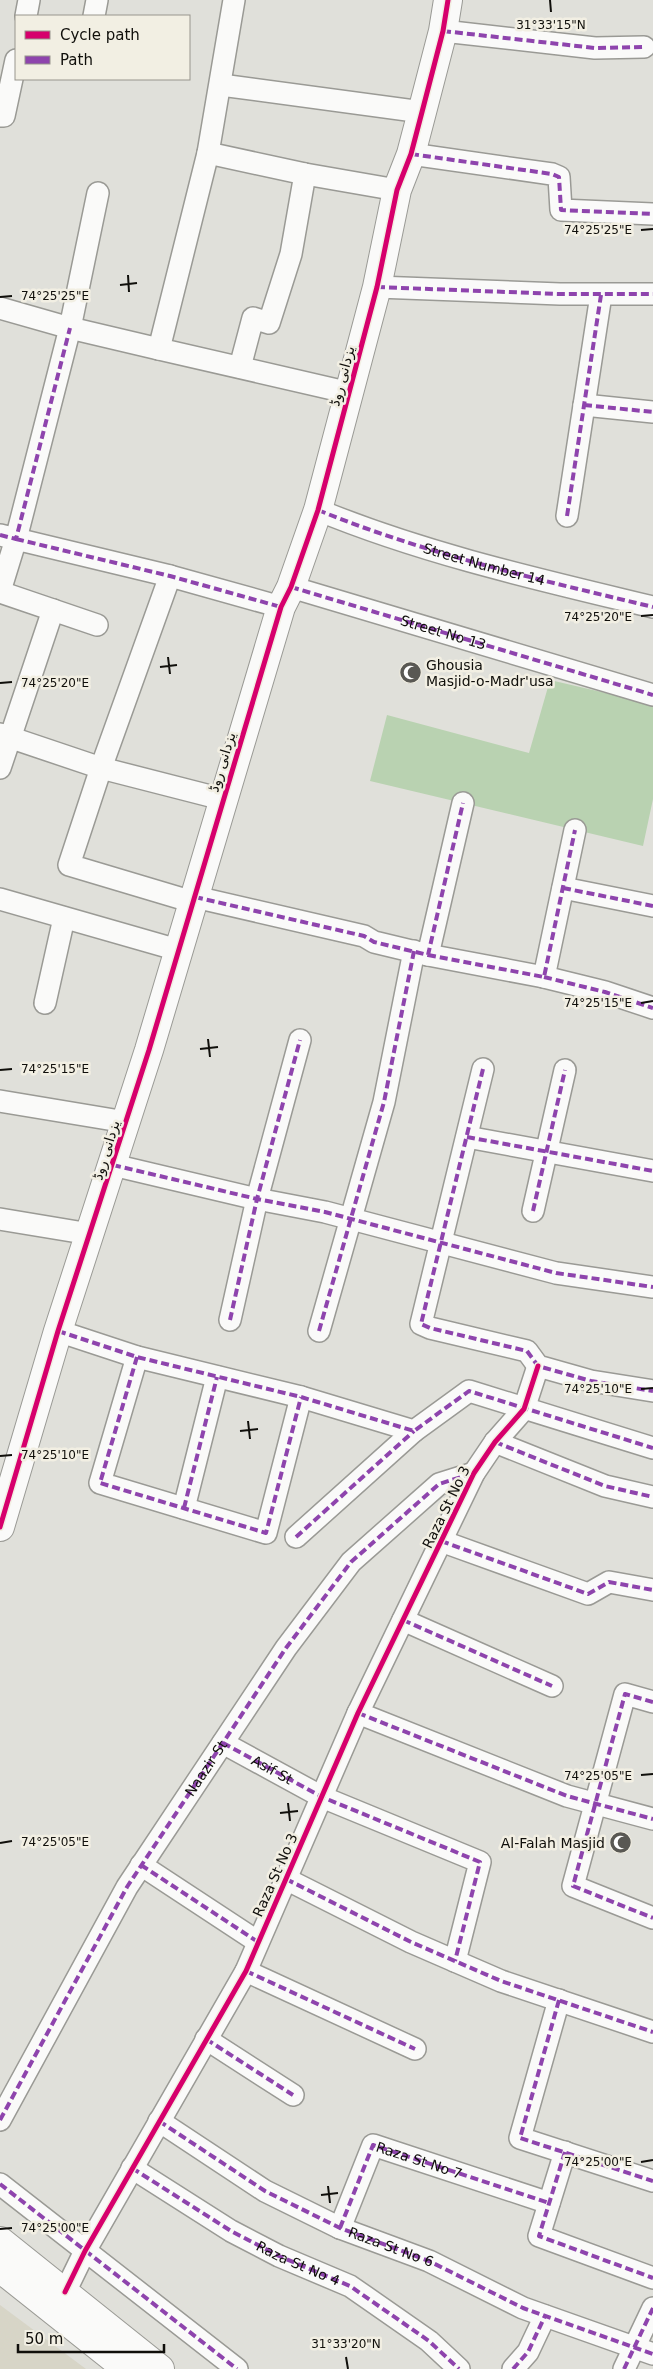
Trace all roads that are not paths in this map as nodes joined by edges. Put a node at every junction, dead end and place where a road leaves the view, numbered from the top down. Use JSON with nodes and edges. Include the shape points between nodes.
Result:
{"nodes":[{"id":1,"x":29,"y":0,"type":"edge"},
{"id":2,"x":97,"y":0,"type":"edge"},
{"id":3,"x":234,"y":0,"type":"edge"},
{"id":4,"x":447,"y":0,"type":"edge"},
{"id":5,"x":26,"y":15,"type":"edge"},
{"id":6,"x":94,"y":15,"type":"edge"},
{"id":7,"x":443,"y":31,"type":"junction"},
{"id":8,"x":644,"y":47,"type":"dead end"},
{"id":9,"x":15,"y":65,"type":"edge"},
{"id":10,"x":222,"y":85,"type":"junction"},
{"id":11,"x":422,"y":112,"type":"junction"},
{"id":12,"x":0,"y":116,"type":"edge"},
{"id":13,"x":208,"y":153,"type":"junction"},
{"id":14,"x":411,"y":154,"type":"junction"},
{"id":15,"x":305,"y":174,"type":"junction"},
{"id":16,"x":397,"y":190,"type":"junction"},
{"id":17,"x":98,"y":193,"type":"dead end"},
{"id":18,"x":653,"y":214,"type":"edge"},
{"id":19,"x":377,"y":287,"type":"junction"},
{"id":20,"x":653,"y":294,"type":"edge"},
{"id":21,"x":601,"y":295,"type":"junction"},
{"id":22,"x":0,"y":308,"type":"edge"},
{"id":23,"x":70,"y":328,"type":"junction"},
{"id":24,"x":158,"y":349,"type":"junction"},
{"id":25,"x":240,"y":367,"type":"junction"},
{"id":26,"x":350,"y":392,"type":"junction"},
{"id":27,"x":584,"y":405,"type":"junction"},
{"id":28,"x":653,"y":412,"type":"edge"},
{"id":29,"x":318,"y":510,"type":"junction"},
{"id":30,"x":566,"y":516,"type":"dead end"},
{"id":31,"x":8,"y":537,"type":"edge"},
{"id":32,"x":170,"y":576,"type":"junction"},
{"id":33,"x":0,"y":592,"type":"edge"},
{"id":34,"x":286,"y":597,"type":"junction"},
{"id":35,"x":653,"y":607,"type":"edge"},
{"id":36,"x":53,"y":610,"type":"junction"},
{"id":37,"x":97,"y":625,"type":"dead end"},
{"id":38,"x":653,"y":695,"type":"edge"},
{"id":39,"x":6,"y":736,"type":"edge"},
{"id":40,"x":0,"y":768,"type":"edge"},
{"id":41,"x":101,"y":768,"type":"junction"},
{"id":42,"x":222,"y":799,"type":"junction"},
{"id":43,"x":463,"y":803,"type":"dead end"},
{"id":44,"x":575,"y":830,"type":"dead end"},
{"id":45,"x":563,"y":888,"type":"junction"},
{"id":46,"x":0,"y":899,"type":"edge"},
{"id":47,"x":194,"y":900,"type":"junction"},
{"id":48,"x":653,"y":906,"type":"edge"},
{"id":49,"x":64,"y":918,"type":"junction"},
{"id":50,"x":178,"y":950,"type":"junction"},
{"id":51,"x":421,"y":953,"type":"junction"},
{"id":52,"x":544,"y":978,"type":"junction"},
{"id":53,"x":45,"y":1003,"type":"dead end"},
{"id":54,"x":653,"y":1008,"type":"edge"},
{"id":55,"x":300,"y":1040,"type":"dead end"},
{"id":56,"x":483,"y":1069,"type":"dead end"},
{"id":57,"x":565,"y":1070,"type":"dead end"},
{"id":58,"x":0,"y":1101,"type":"edge"},
{"id":59,"x":126,"y":1122,"type":"junction"},
{"id":60,"x":466,"y":1137,"type":"junction"},
{"id":61,"x":546,"y":1152,"type":"junction"},
{"id":62,"x":113,"y":1165,"type":"junction"},
{"id":63,"x":653,"y":1172,"type":"edge"},
{"id":64,"x":257,"y":1199,"type":"junction"},
{"id":65,"x":533,"y":1211,"type":"dead end"},
{"id":66,"x":350,"y":1218,"type":"junction"},
{"id":67,"x":0,"y":1219,"type":"edge"},
{"id":68,"x":90,"y":1234,"type":"junction"},
{"id":69,"x":441,"y":1242,"type":"junction"},
{"id":70,"x":653,"y":1287,"type":"edge"},
{"id":71,"x":230,"y":1320,"type":"dead end"},
{"id":72,"x":58,"y":1331,"type":"junction"},
{"id":73,"x":319,"y":1331,"type":"dead end"},
{"id":74,"x":137,"y":1357,"type":"junction"},
{"id":75,"x":538,"y":1366,"type":"junction"},
{"id":76,"x":217,"y":1377,"type":"junction"},
{"id":77,"x":653,"y":1391,"type":"edge"},
{"id":78,"x":301,"y":1397,"type":"junction"},
{"id":79,"x":524,"y":1409,"type":"junction"},
{"id":80,"x":414,"y":1431,"type":"junction"},
{"id":81,"x":495,"y":1442,"type":"junction"},
{"id":82,"x":653,"y":1448,"type":"edge"},
{"id":83,"x":9,"y":1466,"type":"edge"},
{"id":84,"x":474,"y":1473,"type":"junction"},
{"id":85,"x":653,"y":1497,"type":"edge"},
{"id":86,"x":184,"y":1508,"type":"junction"},
{"id":87,"x":0,"y":1527,"type":"edge"},
{"id":88,"x":296,"y":1537,"type":"dead end"},
{"id":89,"x":441,"y":1541,"type":"junction"},
{"id":90,"x":653,"y":1590,"type":"edge"},
{"id":91,"x":403,"y":1620,"type":"junction"},
{"id":92,"x":552,"y":1686,"type":"dead end"},
{"id":93,"x":653,"y":1702,"type":"edge"},
{"id":94,"x":358,"y":1713,"type":"junction"},
{"id":95,"x":223,"y":1743,"type":"junction"},
{"id":96,"x":322,"y":1797,"type":"junction"},
{"id":97,"x":595,"y":1804,"type":"junction"},
{"id":98,"x":653,"y":1819,"type":"edge"},
{"id":99,"x":141,"y":1865,"type":"junction"},
{"id":100,"x":286,"y":1879,"type":"junction"},
{"id":101,"x":653,"y":1918,"type":"edge"},
{"id":102,"x":258,"y":1942,"type":"junction"},
{"id":103,"x":455,"y":1961,"type":"junction"},
{"id":104,"x":246,"y":1971,"type":"junction"},
{"id":105,"x":558,"y":2000,"type":"junction"},
{"id":106,"x":653,"y":2032,"type":"edge"},
{"id":107,"x":206,"y":2039,"type":"junction"},
{"id":108,"x":415,"y":2049,"type":"dead end"},
{"id":109,"x":293,"y":2095,"type":"dead end"},
{"id":110,"x":0,"y":2120,"type":"edge"},
{"id":111,"x":159,"y":2121,"type":"junction"},
{"id":112,"x":565,"y":2152,"type":"junction"},
{"id":113,"x":132,"y":2168,"type":"junction"},
{"id":114,"x":653,"y":2181,"type":"edge"},
{"id":115,"x":0,"y":2184,"type":"edge"},
{"id":116,"x":549,"y":2203,"type":"junction"},
{"id":117,"x":340,"y":2228,"type":"junction"},
{"id":118,"x":0,"y":2241,"type":"edge"},
{"id":119,"x":85,"y":2251,"type":"junction"},
{"id":120,"x":0,"y":2268,"type":"edge"},
{"id":121,"x":653,"y":2278,"type":"edge"},
{"id":122,"x":65,"y":2292,"type":"junction"},
{"id":123,"x":653,"y":2308,"type":"edge"},
{"id":124,"x":545,"y":2316,"type":"junction"},
{"id":125,"x":644,"y":2351,"type":"edge"},
{"id":126,"x":127,"y":2369,"type":"edge"},
{"id":127,"x":160,"y":2369,"type":"edge"},
{"id":128,"x":237,"y":2369,"type":"edge"},
{"id":129,"x":459,"y":2369,"type":"edge"},
{"id":130,"x":513,"y":2369,"type":"edge"},
{"id":131,"x":624,"y":2369,"type":"edge"}],
"edges":[{"from":1,"to":5,"type":"street"},
{"from":2,"to":6,"type":"street"},
{"from":3,"to":10,"type":"street"},
{"from":4,"to":7,"type":"street","name":"یزدانی روڈ"},
{"from":7,"to":8,"type":"street","via":[[595,48]]},
{"from":7,"to":11,"type":"street","name":"یزدانی روڈ"},
{"from":9,"to":12,"type":"street","via":[[4,116]]},
{"from":10,"to":11,"type":"street"},
{"from":10,"to":13,"type":"street"},
{"from":11,"to":14,"type":"street","name":"یزدانی روڈ"},
{"from":13,"to":15,"type":"street"},
{"from":13,"to":24,"type":"street"},
{"from":14,"to":16,"type":"street","name":"یزدانی روڈ"},
{"from":14,"to":18,"type":"street","via":[[552,174],[559,177],[561,184],[561,210]]},
{"from":15,"to":16,"type":"street"},
{"from":15,"to":25,"type":"street","via":[[291,254],[269,324],[252,318]]},
{"from":16,"to":19,"type":"street","name":"یزدانی روڈ"},
{"from":17,"to":23,"type":"street"},
{"from":19,"to":21,"type":"street"},
{"from":19,"to":26,"type":"street","name":"یزدانی روڈ"},
{"from":20,"to":21,"type":"street"},
{"from":21,"to":27,"type":"street"},
{"from":22,"to":23,"type":"street"},
{"from":23,"to":24,"type":"street"},
{"from":23,"to":31,"type":"street"},
{"from":24,"to":25,"type":"street"},
{"from":25,"to":26,"type":"street"},
{"from":26,"to":29,"type":"street","name":"یزدانی روڈ"},
{"from":27,"to":28,"type":"street"},
{"from":27,"to":30,"type":"street"},
{"from":29,"to":34,"type":"street","name":"یزدانی روڈ"},
{"from":29,"to":35,"type":"street","name":"Street Number 14","via":[[372,532]]},
{"from":31,"to":32,"type":"street","name":"Street No 13"},
{"from":31,"to":33,"type":"street"},
{"from":32,"to":34,"type":"street","name":"Street No 13"},
{"from":32,"to":41,"type":"street"},
{"from":33,"to":36,"type":"street"},
{"from":34,"to":38,"type":"street","name":"Street No 13"},
{"from":34,"to":42,"type":"street","name":"یزدانی روڈ"},
{"from":36,"to":37,"type":"street"},
{"from":36,"to":39,"type":"street"},
{"from":39,"to":40,"type":"street"},
{"from":39,"to":41,"type":"street"},
{"from":41,"to":42,"type":"street"},
{"from":41,"to":47,"type":"street","via":[[69,865]]},
{"from":42,"to":47,"type":"street","name":"یزدانی روڈ"},
{"from":43,"to":51,"type":"street"},
{"from":44,"to":45,"type":"street"},
{"from":45,"to":48,"type":"street"},
{"from":45,"to":52,"type":"street"},
{"from":46,"to":49,"type":"street"},
{"from":47,"to":50,"type":"street","name":"یزدانی روڈ"},
{"from":47,"to":51,"type":"street","via":[[364,936],[374,942]]},
{"from":49,"to":50,"type":"street"},
{"from":49,"to":53,"type":"street"},
{"from":50,"to":59,"type":"street","name":"یزدانی روڈ"},
{"from":51,"to":52,"type":"street"},
{"from":51,"to":66,"type":"street","via":[[384,1102]]},
{"from":52,"to":54,"type":"street","via":[[605,992]]},
{"from":55,"to":64,"type":"street"},
{"from":56,"to":60,"type":"street"},
{"from":57,"to":61,"type":"street"},
{"from":58,"to":59,"type":"street"},
{"from":59,"to":62,"type":"street","name":"یزدانی روڈ"},
{"from":60,"to":61,"type":"street"},
{"from":60,"to":69,"type":"street"},
{"from":61,"to":63,"type":"street"},
{"from":61,"to":65,"type":"street"},
{"from":62,"to":64,"type":"street"},
{"from":62,"to":68,"type":"street","name":"یزدانی روڈ"},
{"from":64,"to":66,"type":"street"},
{"from":64,"to":71,"type":"street"},
{"from":66,"to":69,"type":"street"},
{"from":66,"to":73,"type":"street"},
{"from":67,"to":68,"type":"street"},
{"from":68,"to":72,"type":"street","name":"یزدانی روڈ"},
{"from":69,"to":70,"type":"street","via":[[556,1273]]},
{"from":69,"to":75,"type":"street","via":[[421,1324],[527,1351]]},
{"from":72,"to":74,"type":"street"},
{"from":72,"to":83,"type":"street","name":"یزدانی روڈ"},
{"from":74,"to":76,"type":"street"},
{"from":74,"to":86,"type":"street","via":[[100,1483]]},
{"from":75,"to":77,"type":"street","via":[[591,1381]]},
{"from":75,"to":79,"type":"street"},
{"from":76,"to":78,"type":"street"},
{"from":76,"to":86,"type":"street"},
{"from":78,"to":80,"type":"street"},
{"from":78,"to":86,"type":"street","via":[[266,1533]]},
{"from":79,"to":80,"type":"street","via":[[469,1391]]},
{"from":79,"to":81,"type":"street","name":"Raza St No 3"},
{"from":79,"to":82,"type":"street"},
{"from":80,"to":88,"type":"street"},
{"from":81,"to":84,"type":"street","name":"Raza St No 3"},
{"from":81,"to":85,"type":"street","via":[[605,1486]]},
{"from":83,"to":87,"type":"street","name":"یزدانی روڈ"},
{"from":84,"to":89,"type":"street","name":"Raza St No 3"},
{"from":84,"to":95,"type":"street","name":"Naazir St","via":[[439,1484],[351,1562],[286,1648]]},
{"from":89,"to":90,"type":"street","via":[[588,1594],[608,1582]]},
{"from":89,"to":91,"type":"street","name":"Raza St No 3"},
{"from":91,"to":92,"type":"street"},
{"from":91,"to":94,"type":"street","name":"Raza St No 3"},
{"from":93,"to":97,"type":"street","via":[[624,1694]]},
{"from":94,"to":96,"type":"street","name":"Raza St No 3"},
{"from":94,"to":97,"type":"street","via":[[567,1796]]},
{"from":95,"to":96,"type":"street","name":"Asif St"},
{"from":95,"to":99,"type":"street","name":"Naazir St"},
{"from":96,"to":100,"type":"street","name":"Raza St No 3"},
{"from":96,"to":103,"type":"street","name":"Asif St","via":[[480,1862]]},
{"from":97,"to":98,"type":"street"},
{"from":97,"to":101,"type":"street","via":[[573,1886]]},
{"from":99,"to":102,"type":"street"},
{"from":99,"to":110,"type":"street","name":"Naazir St"},
{"from":100,"to":102,"type":"street","name":"Raza St No 3"},
{"from":100,"to":103,"type":"street"},
{"from":102,"to":104,"type":"street","name":"Raza St No 3"},
{"from":103,"to":105,"type":"street"},
{"from":104,"to":107,"type":"street","name":"Raza St No 3"},
{"from":104,"to":108,"type":"street"},
{"from":105,"to":106,"type":"street"},
{"from":105,"to":112,"type":"street","via":[[520,2138]]},
{"from":107,"to":109,"type":"street"},
{"from":107,"to":111,"type":"street","name":"Raza St No 3"},
{"from":111,"to":113,"type":"street","name":"Raza St No 3"},
{"from":111,"to":117,"type":"street","name":"Raza St No 6","via":[[265,2191]]},
{"from":112,"to":114,"type":"street"},
{"from":112,"to":116,"type":"street"},
{"from":113,"to":119,"type":"street","name":"Raza St No 3"},
{"from":113,"to":129,"type":"street","name":"Raza St No 4","via":[[231,2231],[279,2256],[350,2286],[429,2341]]},
{"from":115,"to":119,"type":"street"},
{"from":116,"to":117,"type":"street","name":"Raza St No 7","via":[[373,2145]]},
{"from":116,"to":121,"type":"street","via":[[538,2236]]},
{"from":117,"to":124,"type":"street","name":"Raza St No 6","via":[[429,2261]]},
{"from":118,"to":122,"type":"street"},
{"from":119,"to":122,"type":"street","name":"Raza St No 3"},
{"from":119,"to":128,"type":"street"},
{"from":120,"to":126,"type":"street"},
{"from":122,"to":127,"type":"street"},
{"from":123,"to":125,"type":"street"},
{"from":124,"to":125,"type":"street","name":"Raza St No 6"},
{"from":124,"to":130,"type":"street","via":[[528,2352]]},
{"from":125,"to":131,"type":"street"}]}
